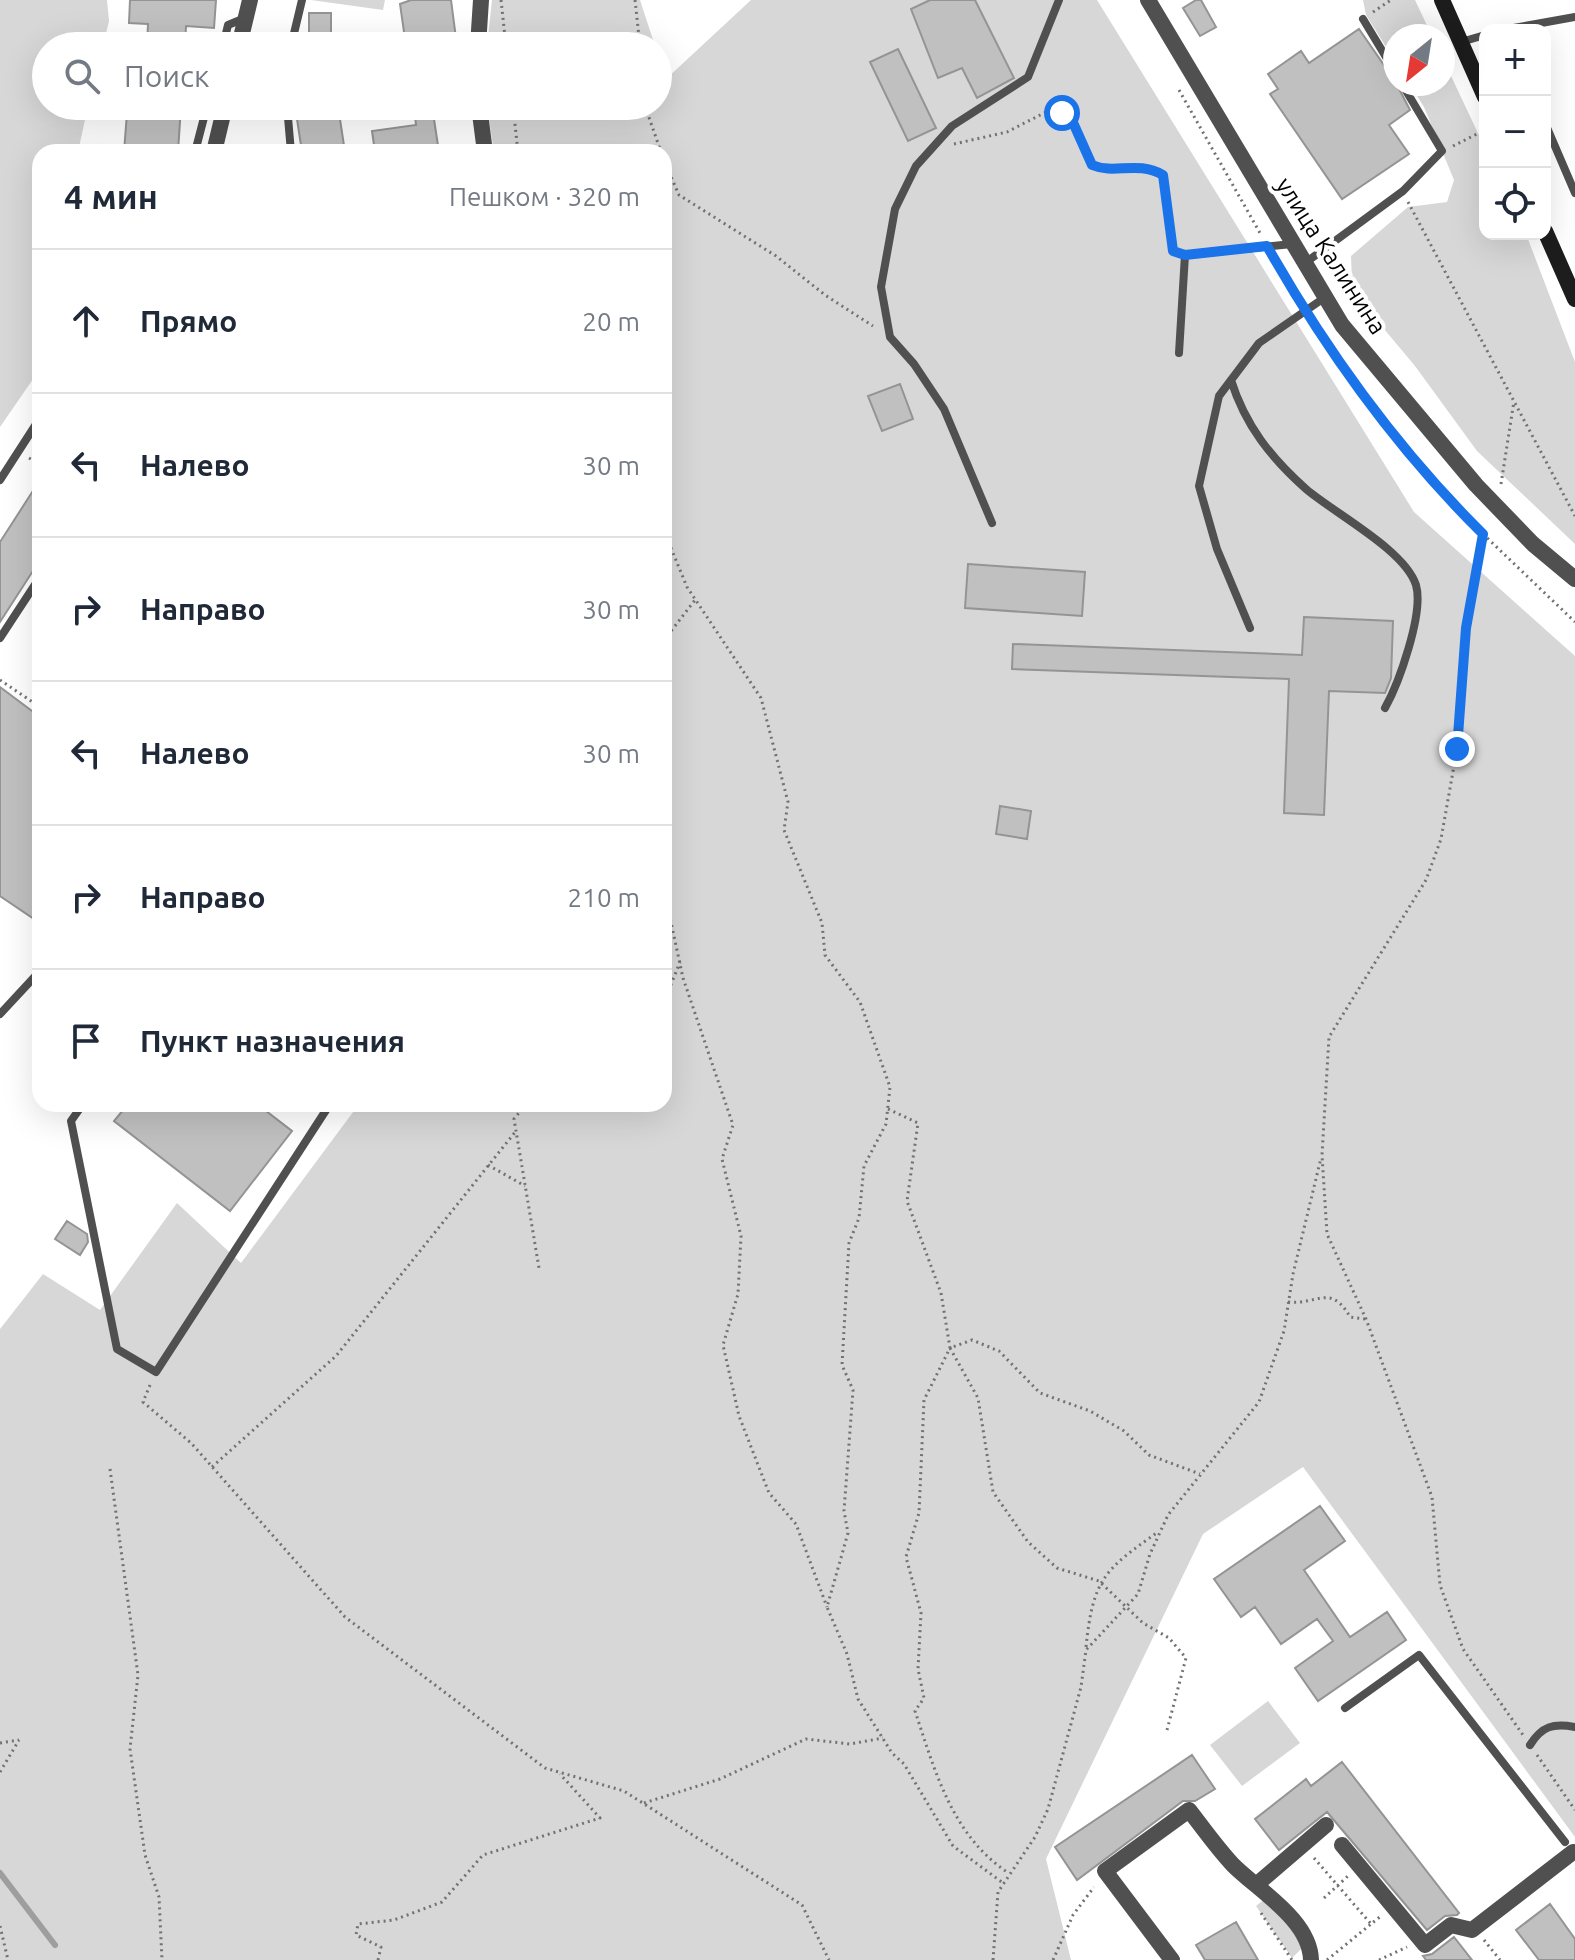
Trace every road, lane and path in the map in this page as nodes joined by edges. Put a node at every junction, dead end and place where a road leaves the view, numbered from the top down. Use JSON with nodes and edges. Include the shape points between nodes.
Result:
{"nodes":[{"id":1,"x":250,"y":0,"type":"edge"},
{"id":2,"x":302,"y":0,"type":"edge"},
{"id":3,"x":481,"y":0,"type":"edge"},
{"id":4,"x":501,"y":0,"type":"edge"},
{"id":5,"x":635,"y":0,"type":"edge"},
{"id":6,"x":1059,"y":0,"type":"edge"},
{"id":7,"x":1148,"y":0,"type":"edge"},
{"id":8,"x":1391,"y":0,"type":"edge"},
{"id":9,"x":1442,"y":0,"type":"edge"},
{"id":10,"x":246,"y":17,"type":"junction"},
{"id":11,"x":1575,"y":17,"type":"edge"},
{"id":12,"x":1363,"y":19,"type":"joint"},
{"id":13,"x":1537,"y":24,"type":"edge"},
{"id":14,"x":226,"y":32,"type":"edge"},
{"id":15,"x":242,"y":32,"type":"edge"},
{"id":16,"x":294,"y":32,"type":"edge"},
{"id":17,"x":479,"y":32,"type":"edge"},
{"id":18,"x":504,"y":32,"type":"edge"},
{"id":19,"x":638,"y":32,"type":"edge"},
{"id":20,"x":1479,"y":37,"type":"edge"},
{"id":21,"x":1460,"y":42,"type":"junction"},
{"id":22,"x":1383,"y":52,"type":"edge"},
{"id":23,"x":1174,"y":80,"type":"dead end"},
{"id":24,"x":1409,"y":96,"type":"edge"},
{"id":25,"x":1485,"y":96,"type":"edge"},
{"id":26,"x":203,"y":120,"type":"edge"},
{"id":27,"x":222,"y":120,"type":"edge"},
{"id":28,"x":288,"y":120,"type":"edge"},
{"id":29,"x":481,"y":120,"type":"edge"},
{"id":30,"x":515,"y":120,"type":"edge"},
{"id":31,"x":650,"y":120,"type":"edge"},
{"id":32,"x":1479,"y":133,"type":"edge"},
{"id":33,"x":1551,"y":137,"type":"edge"},
{"id":34,"x":197,"y":144,"type":"edge"},
{"id":35,"x":216,"y":144,"type":"edge"},
{"id":36,"x":290,"y":144,"type":"edge"},
{"id":37,"x":484,"y":144,"type":"edge"},
{"id":38,"x":517,"y":144,"type":"edge"},
{"id":39,"x":658,"y":144,"type":"edge"},
{"id":40,"x":930,"y":150,"type":"junction"},
{"id":41,"x":1442,"y":151,"type":"junction"},
{"id":42,"x":672,"y":179,"type":"edge"},
{"id":43,"x":1403,"y":191,"type":"junction"},
{"id":44,"x":1575,"y":193,"type":"edge"},
{"id":45,"x":1549,"y":240,"type":"edge"},
{"id":46,"x":1292,"y":244,"type":"junction"},
{"id":47,"x":1267,"y":246,"type":"junction"},
{"id":48,"x":1185,"y":255,"type":"junction"},
{"id":49,"x":1304,"y":264,"type":"junction"},
{"id":50,"x":1324,"y":298,"type":"junction"},
{"id":51,"x":1575,"y":299,"type":"edge"},
{"id":52,"x":1304,"y":312,"type":"junction"},
{"id":53,"x":890,"y":337,"type":"junction"},
{"id":54,"x":1179,"y":353,"type":"dead end"},
{"id":55,"x":1231,"y":380,"type":"junction"},
{"id":56,"x":1514,"y":401,"type":"junction"},
{"id":57,"x":32,"y":430,"type":"edge"},
{"id":58,"x":0,"y":480,"type":"edge"},
{"id":59,"x":1501,"y":489,"type":"dead end"},
{"id":60,"x":1575,"y":516,"type":"edge"},
{"id":61,"x":992,"y":523,"type":"dead end"},
{"id":62,"x":1483,"y":534,"type":"junction"},
{"id":63,"x":672,"y":555,"type":"edge"},
{"id":64,"x":1575,"y":579,"type":"edge"},
{"id":65,"x":32,"y":589,"type":"edge"},
{"id":66,"x":696,"y":599,"type":"junction"},
{"id":67,"x":1575,"y":622,"type":"edge"},
{"id":68,"x":1250,"y":628,"type":"dead end"},
{"id":69,"x":672,"y":630,"type":"edge"},
{"id":70,"x":0,"y":638,"type":"edge"},
{"id":71,"x":0,"y":680,"type":"edge"},
{"id":72,"x":32,"y":702,"type":"edge"},
{"id":73,"x":1385,"y":708,"type":"dead end"},
{"id":74,"x":672,"y":926,"type":"edge"},
{"id":75,"x":680,"y":962,"type":"junction"},
{"id":76,"x":32,"y":980,"type":"edge"},
{"id":77,"x":672,"y":982,"type":"edge"},
{"id":78,"x":0,"y":1014,"type":"edge"},
{"id":79,"x":888,"y":1109,"type":"junction"},
{"id":80,"x":77,"y":1112,"type":"edge"},
{"id":81,"x":325,"y":1112,"type":"edge"},
{"id":82,"x":520,"y":1112,"type":"edge"},
{"id":83,"x":516,"y":1131,"type":"junction"},
{"id":84,"x":1322,"y":1155,"type":"junction"},
{"id":85,"x":488,"y":1165,"type":"junction"},
{"id":86,"x":525,"y":1186,"type":"junction"},
{"id":87,"x":539,"y":1268,"type":"dead end"},
{"id":88,"x":1288,"y":1302,"type":"junction"},
{"id":89,"x":1366,"y":1319,"type":"junction"},
{"id":90,"x":950,"y":1348,"type":"junction"},
{"id":91,"x":156,"y":1372,"type":"junction"},
{"id":92,"x":212,"y":1467,"type":"junction"},
{"id":93,"x":110,"y":1469,"type":"dead end"},
{"id":94,"x":1200,"y":1474,"type":"junction"},
{"id":95,"x":1161,"y":1530,"type":"junction"},
{"id":96,"x":1099,"y":1581,"type":"junction"},
{"id":97,"x":1127,"y":1606,"type":"junction"},
{"id":98,"x":827,"y":1607,"type":"junction"},
{"id":99,"x":1086,"y":1650,"type":"junction"},
{"id":100,"x":1345,"y":1708,"type":"dead end"},
{"id":101,"x":1575,"y":1727,"type":"edge"},
{"id":102,"x":1167,"y":1730,"type":"dead end"},
{"id":103,"x":883,"y":1738,"type":"junction"},
{"id":104,"x":0,"y":1743,"type":"edge"},
{"id":105,"x":1530,"y":1745,"type":"junction"},
{"id":106,"x":557,"y":1771,"type":"junction"},
{"id":107,"x":0,"y":1772,"type":"edge"},
{"id":108,"x":642,"y":1803,"type":"junction"},
{"id":109,"x":1575,"y":1810,"type":"edge"},
{"id":110,"x":1326,"y":1825,"type":"dead end"},
{"id":111,"x":1303,"y":1844,"type":"junction"},
{"id":112,"x":1342,"y":1845,"type":"dead end"},
{"id":113,"x":1571,"y":1850,"type":"edge"},
{"id":114,"x":1105,"y":1871,"type":"junction"},
{"id":115,"x":1008,"y":1872,"type":"junction"},
{"id":116,"x":1352,"y":1872,"type":"dead end"},
{"id":117,"x":1003,"y":1883,"type":"junction"},
{"id":118,"x":1256,"y":1885,"type":"junction"},
{"id":119,"x":1338,"y":1885,"type":"junction"},
{"id":120,"x":1324,"y":1898,"type":"dead end"},
{"id":121,"x":1386,"y":1911,"type":"dead end"},
{"id":122,"x":1371,"y":1924,"type":"junction"},
{"id":123,"x":0,"y":1926,"type":"edge"},
{"id":124,"x":1472,"y":1930,"type":"junction"},
{"id":125,"x":1421,"y":1940,"type":"junction"},
{"id":126,"x":8,"y":1960,"type":"edge"},
{"id":127,"x":162,"y":1960,"type":"edge"},
{"id":128,"x":378,"y":1960,"type":"edge"},
{"id":129,"x":829,"y":1960,"type":"edge"},
{"id":130,"x":993,"y":1960,"type":"edge"},
{"id":131,"x":1053,"y":1960,"type":"edge"},
{"id":132,"x":1172,"y":1960,"type":"edge"},
{"id":133,"x":1311,"y":1960,"type":"edge"},
{"id":134,"x":1327,"y":1960,"type":"edge"},
{"id":135,"x":1379,"y":1960,"type":"edge"},
{"id":136,"x":1500,"y":1960,"type":"edge"}],
"edges":[{"from":1,"to":10,"type":"street"},
{"from":2,"to":16,"type":"lane"},
{"from":3,"to":17,"type":"street"},
{"from":4,"to":18,"type":"path"},
{"from":5,"to":19,"type":"path"},
{"from":6,"to":40,"type":"lane","via":[[1028,77],[952,126]]},
{"from":7,"to":46,"type":"street","name":"улица Калинина"},
{"from":8,"to":12,"type":"path"},
{"from":9,"to":21,"type":"main road"},
{"from":10,"to":14,"type":"lane","via":[[228,25]]},
{"from":10,"to":15,"type":"street"},
{"from":11,"to":13,"type":"lane"},
{"from":12,"to":22,"type":"lane"},
{"from":20,"to":21,"type":"lane"},
{"from":21,"to":25,"type":"main road"},
{"from":23,"to":47,"type":"path"},
{"from":24,"to":41,"type":"lane"},
{"from":26,"to":34,"type":"lane"},
{"from":27,"to":35,"type":"street"},
{"from":28,"to":36,"type":"lane"},
{"from":29,"to":37,"type":"street"},
{"from":30,"to":38,"type":"path"},
{"from":31,"to":39,"type":"path"},
{"from":32,"to":41,"type":"path"},
{"from":33,"to":44,"type":"lane"},
{"from":40,"to":48,"type":"path","via":[[1007,132],[1046,112],[1062,113],[1071,118],[1092,165],[1103,170],[1149,167],[1163,175],[1173,251]]},
{"from":40,"to":53,"type":"lane","via":[[895,209],[881,287]]},
{"from":41,"to":43,"type":"lane"},
{"from":42,"to":53,"type":"path","via":[[679,195]]},
{"from":43,"to":49,"type":"lane"},
{"from":43,"to":56,"type":"path"},
{"from":45,"to":51,"type":"main road"},
{"from":46,"to":47,"type":"lane"},
{"from":46,"to":49,"type":"street","name":"улица Калинина"},
{"from":47,"to":48,"type":"lane"},
{"from":47,"to":52,"type":"path"},
{"from":48,"to":54,"type":"lane"},
{"from":49,"to":50,"type":"street","name":"улица Калинина"},
{"from":50,"to":52,"type":"lane"},
{"from":50,"to":64,"type":"street","name":"улица Калинина","via":[[1476,485]]},
{"from":52,"to":55,"type":"lane","via":[[1259,343]]},
{"from":52,"to":62,"type":"path","via":[[1368,405]]},
{"from":53,"to":61,"type":"lane","via":[[944,409]]},
{"from":55,"to":68,"type":"lane","via":[[1219,396],[1199,486],[1217,549]]},
{"from":55,"to":73,"type":"lane","via":[[1240,409],[1269,454],[1307,490],[1391,552],[1416,585],[1402,679]]},
{"from":56,"to":59,"type":"path"},
{"from":56,"to":60,"type":"path"},
{"from":57,"to":58,"type":"lane"},
{"from":62,"to":67,"type":"path"},
{"from":62,"to":84,"type":"path","via":[[1466,628],[1457,749],[1441,839],[1426,880],[1329,1037]]},
{"from":63,"to":66,"type":"path"},
{"from":65,"to":70,"type":"lane"},
{"from":66,"to":69,"type":"path"},
{"from":66,"to":79,"type":"path","via":[[761,698],[788,802],[784,830],[822,923],[825,955],[860,1002],[890,1087]]},
{"from":71,"to":72,"type":"path"},
{"from":74,"to":75,"type":"path"},
{"from":75,"to":77,"type":"path"},
{"from":75,"to":98,"type":"path","via":[[733,1125],[722,1159],[741,1236],[738,1294],[723,1345],[739,1416],[769,1493],[796,1524]]},
{"from":76,"to":78,"type":"lane"},
{"from":79,"to":90,"type":"path","via":[[918,1123],[907,1201],[941,1293]]},
{"from":79,"to":98,"type":"path","via":[[864,1166],[859,1218],[849,1243],[842,1365],[853,1390],[844,1511],[848,1533]]},
{"from":80,"to":91,"type":"lane","via":[[71,1121],[117,1349]]},
{"from":81,"to":91,"type":"lane"},
{"from":82,"to":83,"type":"path","via":[[514,1119]]},
{"from":83,"to":85,"type":"path"},
{"from":83,"to":86,"type":"path"},
{"from":84,"to":88,"type":"path"},
{"from":84,"to":89,"type":"path","via":[[1327,1234]]},
{"from":85,"to":86,"type":"path"},
{"from":85,"to":92,"type":"path","via":[[336,1356]]},
{"from":86,"to":87,"type":"path"},
{"from":88,"to":89,"type":"path","via":[[1327,1297],[1343,1303],[1350,1317]]},
{"from":88,"to":94,"type":"path","via":[[1284,1331],[1259,1402]]},
{"from":89,"to":105,"type":"path","via":[[1432,1497],[1440,1585],[1463,1649]]},
{"from":90,"to":94,"type":"path","via":[[972,1340],[999,1351],[1040,1393],[1090,1411],[1124,1431],[1149,1455]]},
{"from":90,"to":96,"type":"path","via":[[978,1398],[993,1492],[1028,1542],[1057,1568]]},
{"from":90,"to":115,"type":"path","via":[[924,1400],[919,1513],[906,1557],[921,1613],[918,1669],[924,1698],[915,1711],[945,1799],[986,1857]]},
{"from":91,"to":92,"type":"path","via":[[143,1402]]},
{"from":92,"to":106,"type":"path","via":[[345,1617],[545,1768]]},
{"from":93,"to":127,"type":"path","via":[[138,1675],[130,1749],[145,1855],[159,1897]]},
{"from":94,"to":95,"type":"path"},
{"from":95,"to":96,"type":"path","via":[[1118,1560]]},
{"from":95,"to":97,"type":"path","via":[[1138,1594]]},
{"from":96,"to":97,"type":"path"},
{"from":96,"to":99,"type":"path"},
{"from":97,"to":99,"type":"path"},
{"from":97,"to":102,"type":"path","via":[[1186,1658]]},
{"from":98,"to":103,"type":"path","via":[[858,1699]]},
{"from":99,"to":115,"type":"path","via":[[1055,1788],[1035,1837]]},
{"from":100,"to":113,"type":"lane","via":[[1419,1655]]},
{"from":101,"to":105,"type":"lane","via":[[1550,1726]]},
{"from":103,"to":108,"type":"path","via":[[850,1744],[806,1739],[720,1779]]},
{"from":103,"to":117,"type":"path","via":[[953,1846]]},
{"from":104,"to":107,"type":"path","via":[[19,1740]]},
{"from":105,"to":109,"type":"path"},
{"from":106,"to":108,"type":"path","via":[[624,1791]]},
{"from":106,"to":128,"type":"path","via":[[600,1818],[483,1855],[442,1902],[394,1920],[358,1924],[356,1935],[381,1947]]},
{"from":108,"to":129,"type":"path","via":[[802,1905]]},
{"from":110,"to":111,"type":"street"},
{"from":111,"to":118,"type":"street"},
{"from":111,"to":119,"type":"path"},
{"from":112,"to":125,"type":"street"},
{"from":113,"to":124,"type":"street"},
{"from":114,"to":118,"type":"street","via":[[1189,1810]]},
{"from":114,"to":131,"type":"path","via":[[1073,1915]]},
{"from":114,"to":132,"type":"street"},
{"from":115,"to":117,"type":"path"},
{"from":116,"to":119,"type":"path"},
{"from":117,"to":130,"type":"path"},
{"from":118,"to":133,"type":"street","via":[[1311,1946]]},
{"from":119,"to":120,"type":"path"},
{"from":119,"to":122,"type":"path"},
{"from":121,"to":122,"type":"path"},
{"from":122,"to":134,"type":"path"},
{"from":123,"to":126,"type":"path"},
{"from":124,"to":125,"type":"street","via":[[1451,1925],[1425,1945]]},
{"from":124,"to":136,"type":"path"},
{"from":125,"to":135,"type":"path"}]}
